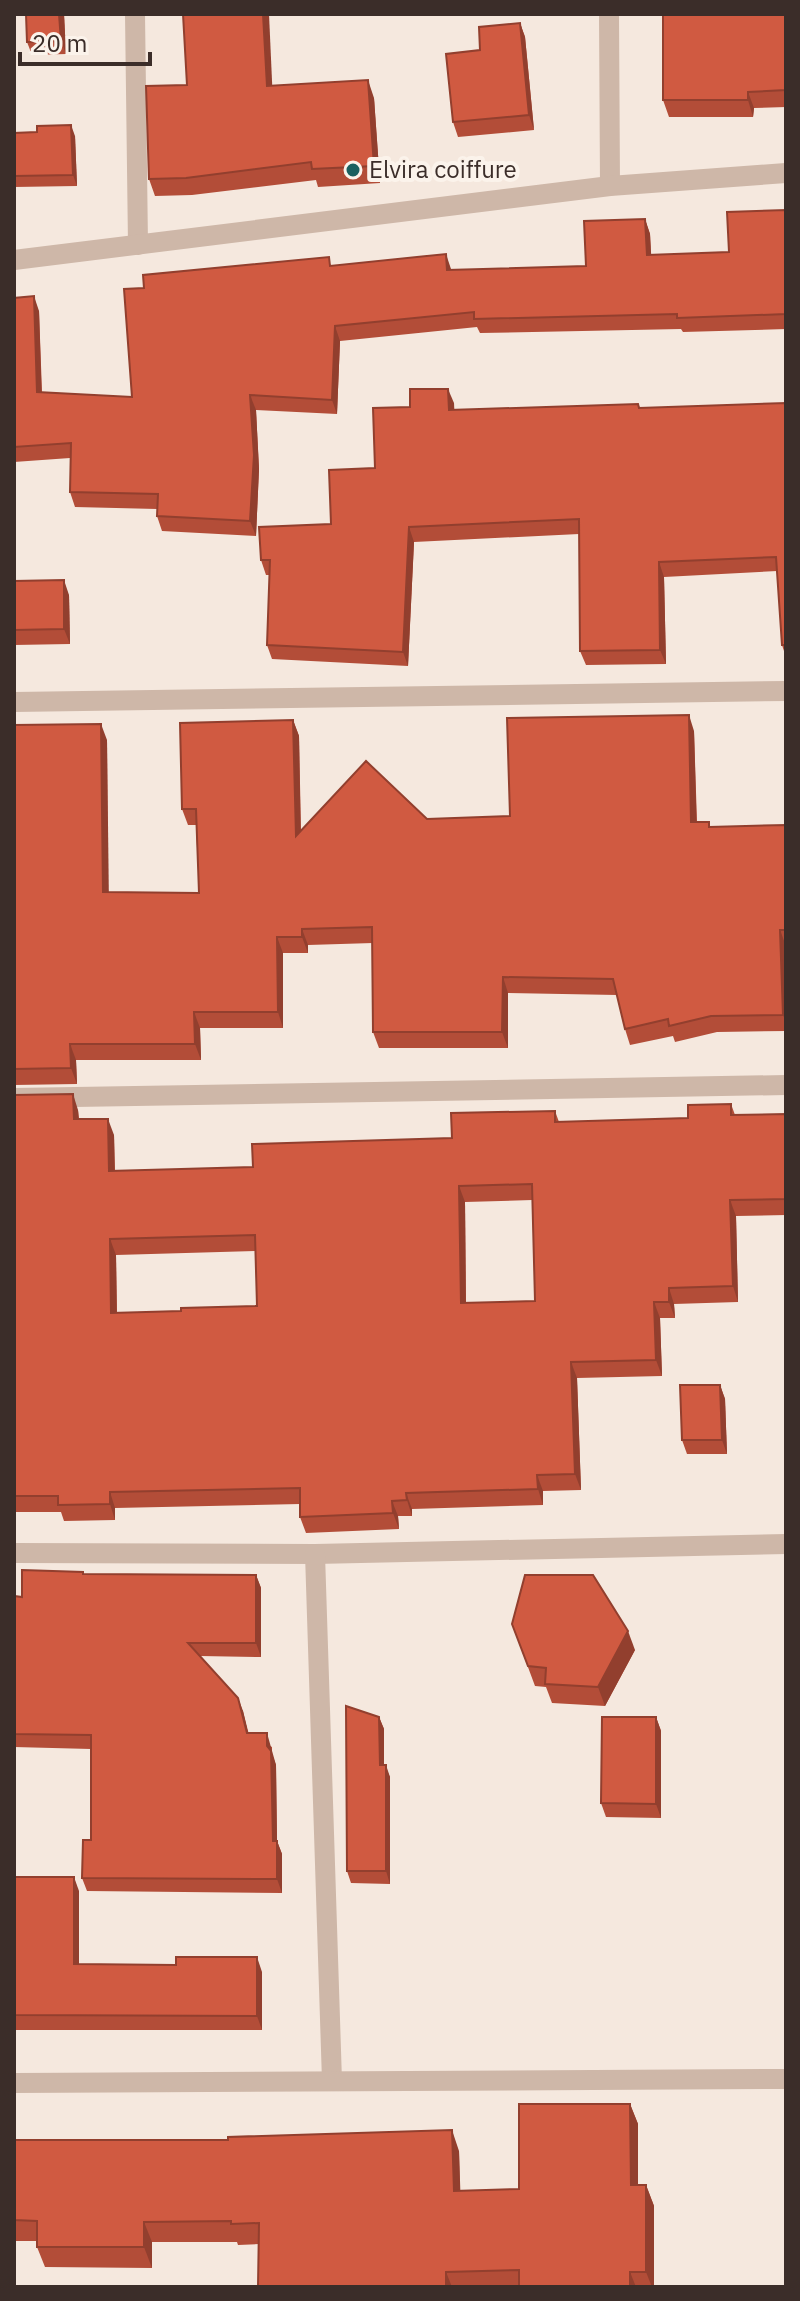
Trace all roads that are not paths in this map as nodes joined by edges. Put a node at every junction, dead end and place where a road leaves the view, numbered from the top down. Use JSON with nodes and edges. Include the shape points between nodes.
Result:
{"nodes":[{"id":1,"x":135,"y":14,"type":"edge"},
{"id":2,"x":609,"y":14,"type":"edge"},
{"id":3,"x":786,"y":173,"type":"edge"},
{"id":4,"x":610,"y":186,"type":"junction"},
{"id":5,"x":138,"y":245,"type":"junction"},
{"id":6,"x":14,"y":260,"type":"edge"},
{"id":7,"x":786,"y":691,"type":"edge"},
{"id":8,"x":14,"y":702,"type":"edge"},
{"id":9,"x":786,"y":1085,"type":"edge"},
{"id":10,"x":14,"y":1098,"type":"edge"},
{"id":11,"x":786,"y":1544,"type":"edge"},
{"id":12,"x":14,"y":1553,"type":"edge"},
{"id":13,"x":315,"y":1554,"type":"junction"},
{"id":14,"x":786,"y":2079,"type":"edge"},
{"id":15,"x":332,"y":2081,"type":"junction"},
{"id":16,"x":14,"y":2083,"type":"edge"}],
"edges":[{"from":1,"to":5,"type":"street"},
{"from":2,"to":4,"type":"street"},
{"from":3,"to":4,"type":"street"},
{"from":4,"to":5,"type":"street"},
{"from":5,"to":6,"type":"street"},
{"from":7,"to":8,"type":"street"},
{"from":9,"to":10,"type":"street"},
{"from":11,"to":13,"type":"street"},
{"from":12,"to":13,"type":"street"},
{"from":13,"to":15,"type":"street"},
{"from":14,"to":15,"type":"street"},
{"from":15,"to":16,"type":"street"}]}
